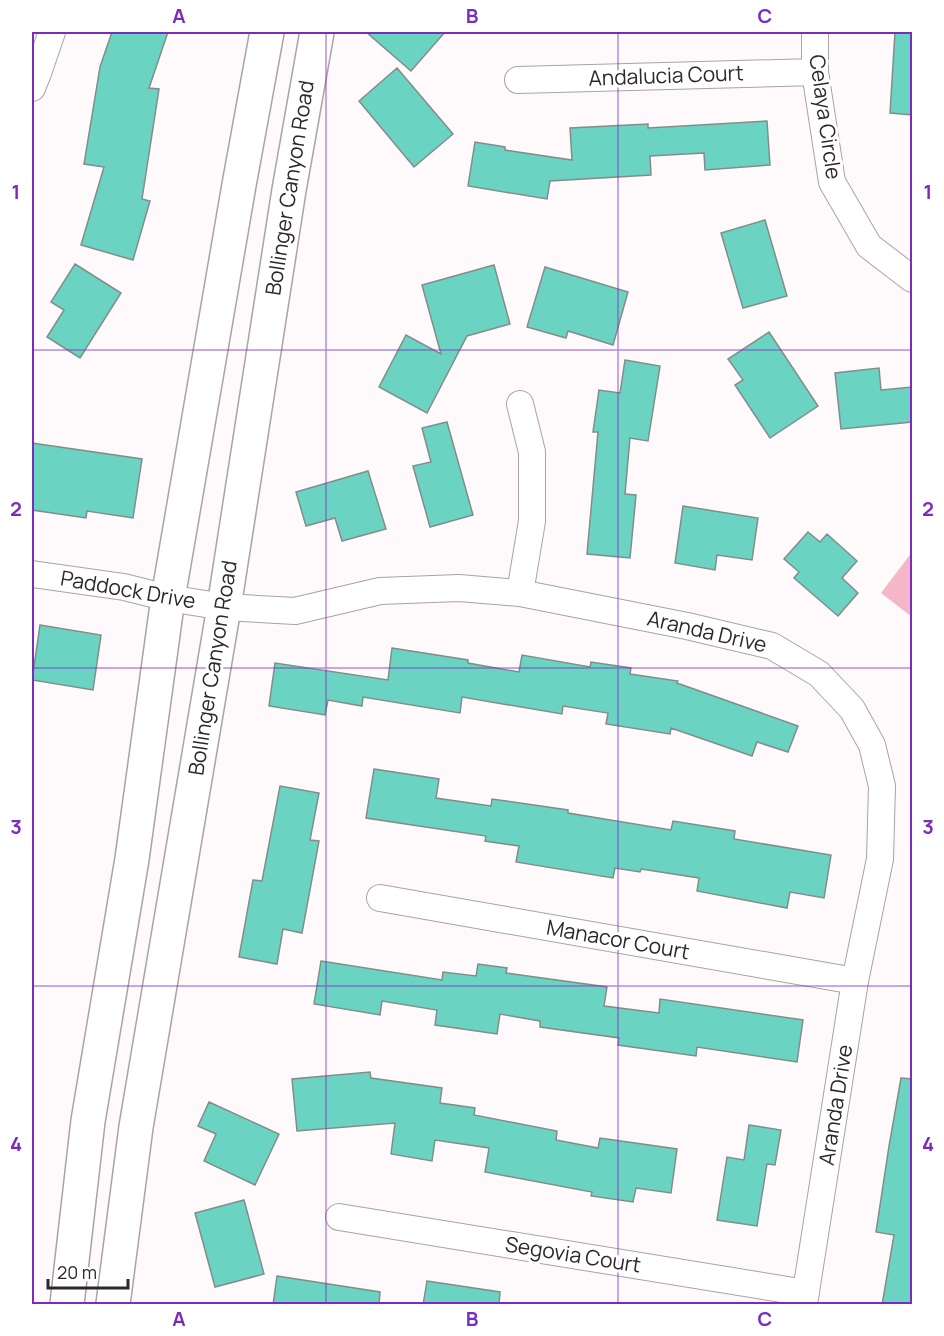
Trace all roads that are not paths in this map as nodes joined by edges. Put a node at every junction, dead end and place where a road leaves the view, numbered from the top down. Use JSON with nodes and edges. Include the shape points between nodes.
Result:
{"nodes":[{"id":1,"x":52,"y":32,"type":"edge"},
{"id":2,"x":267,"y":32,"type":"edge"},
{"id":3,"x":317,"y":32,"type":"edge"},
{"id":4,"x":815,"y":32,"type":"edge"},
{"id":5,"x":815,"y":72,"type":"junction"},
{"id":6,"x":518,"y":80,"type":"dead end"},
{"id":7,"x":32,"y":88,"type":"edge"},
{"id":8,"x":912,"y":279,"type":"edge"},
{"id":9,"x":520,"y":404,"type":"dead end"},
{"id":10,"x":32,"y":574,"type":"edge"},
{"id":11,"x":520,"y":593,"type":"junction"},
{"id":12,"x":168,"y":598,"type":"junction"},
{"id":13,"x":224,"y":607,"type":"junction"},
{"id":14,"x":380,"y":898,"type":"dead end"},
{"id":15,"x":855,"y":981,"type":"junction"},
{"id":16,"x":339,"y":1217,"type":"dead end"},
{"id":17,"x":805,"y":1299,"type":"edge"},
{"id":18,"x":67,"y":1305,"type":"edge"},
{"id":19,"x":113,"y":1305,"type":"edge"}],
"edges":[{"from":1,"to":7,"type":"street"},
{"from":2,"to":12,"type":"main road"},
{"from":3,"to":13,"type":"main road","name":"Bollinger Canyon Road"},
{"from":4,"to":5,"type":"street","name":"Celaya Circle"},
{"from":5,"to":6,"type":"street","name":"Andalucia Court"},
{"from":5,"to":8,"type":"street","name":"Celaya Circle","via":[[832,182],[869,246]]},
{"from":9,"to":11,"type":"street","via":[[532,452],[532,520]]},
{"from":10,"to":12,"type":"street","name":"Paddock Drive","via":[[124,587]]},
{"from":11,"to":13,"type":"street","name":"Aranda Drive","via":[[459,588],[380,591],[295,610]]},
{"from":11,"to":15,"type":"street","name":"Aranda Drive","via":[[772,646],[819,674],[852,710],[872,745],[882,786],[880,859]]},
{"from":12,"to":13,"type":"street","name":"Paddock Drive"},
{"from":12,"to":18,"type":"main road","via":[[132,860],[88,1121]]},
{"from":13,"to":19,"type":"main road","name":"Bollinger Canyon Road","via":[[136,1127]]},
{"from":14,"to":15,"type":"street","name":"Manacor Court"},
{"from":15,"to":17,"type":"street","name":"Aranda Drive"},
{"from":16,"to":17,"type":"street","name":"Segovia Court"}]}
